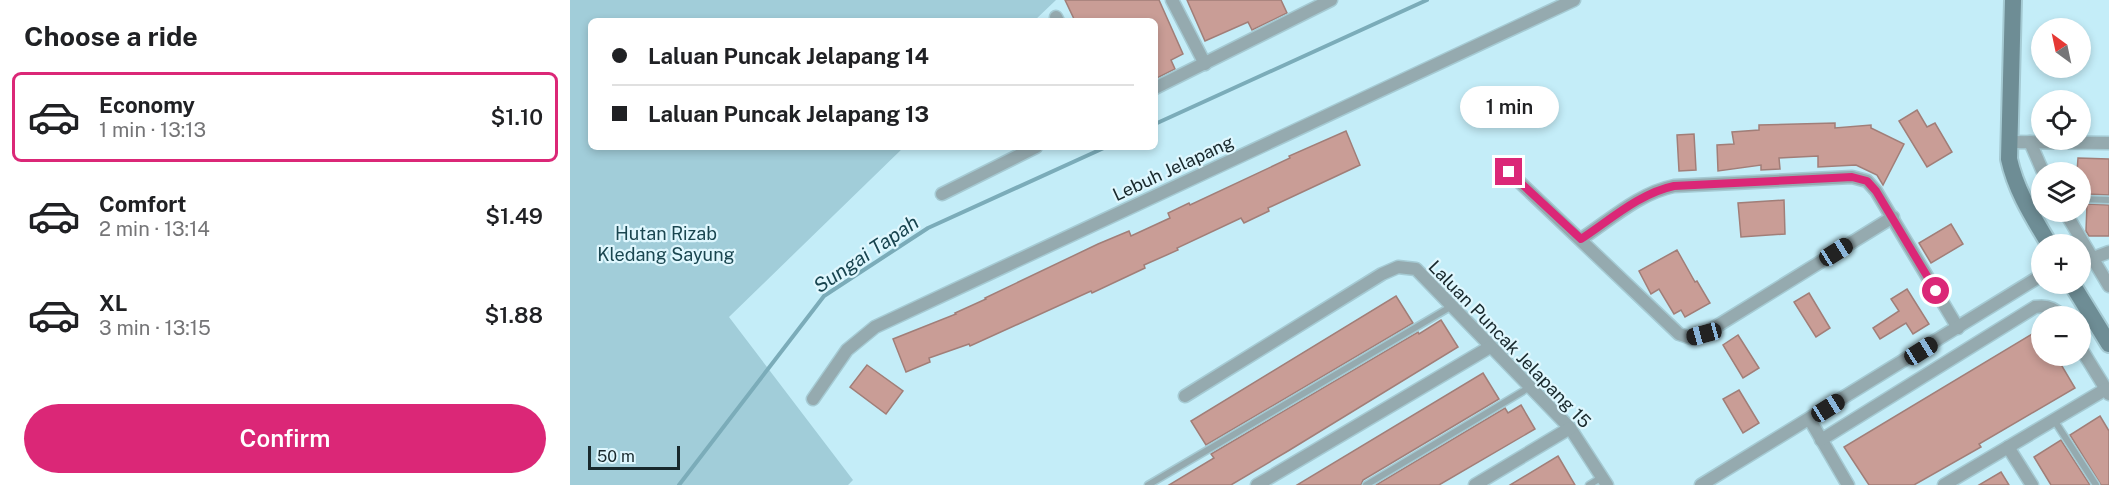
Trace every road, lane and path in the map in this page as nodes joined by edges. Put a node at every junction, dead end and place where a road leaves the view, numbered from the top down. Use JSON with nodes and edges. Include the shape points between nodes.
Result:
{"nodes":[{"id":1,"x":1172,"y":0,"type":"edge"},
{"id":2,"x":1331,"y":0,"type":"edge"},
{"id":3,"x":1574,"y":0,"type":"edge"},
{"id":4,"x":2013,"y":0,"type":"edge"},
{"id":5,"x":1307,"y":4,"type":"edge"},
{"id":6,"x":1205,"y":64,"type":"junction"},
{"id":7,"x":1158,"y":87,"type":"edge"},
{"id":8,"x":2009,"y":142,"type":"junction"},
{"id":9,"x":2030,"y":142,"type":"junction"},
{"id":10,"x":2109,"y":143,"type":"edge"},
{"id":11,"x":1030,"y":150,"type":"edge"},
{"id":12,"x":2039,"y":162,"type":"edge"},
{"id":13,"x":1509,"y":172,"type":"dead end"},
{"id":14,"x":942,"y":194,"type":"dead end"},
{"id":15,"x":2091,"y":199,"type":"edge"},
{"id":16,"x":2109,"y":200,"type":"edge"},
{"id":17,"x":1893,"y":217,"type":"junction"},
{"id":18,"x":2071,"y":222,"type":"edge"},
{"id":19,"x":2044,"y":234,"type":"edge"},
{"id":20,"x":1581,"y":239,"type":"junction"},
{"id":21,"x":2109,"y":252,"type":"edge"},
{"id":22,"x":2093,"y":258,"type":"junction"},
{"id":23,"x":2031,"y":282,"type":"edge"},
{"id":24,"x":2109,"y":286,"type":"edge"},
{"id":25,"x":2079,"y":294,"type":"edge"},
{"id":26,"x":1452,"y":306,"type":"junction"},
{"id":27,"x":2031,"y":309,"type":"edge"},
{"id":28,"x":1958,"y":328,"type":"junction"},
{"id":29,"x":2109,"y":344,"type":"edge"},
{"id":30,"x":1490,"y":347,"type":"junction"},
{"id":31,"x":2091,"y":365,"type":"edge"},
{"id":32,"x":1530,"y":386,"type":"junction"},
{"id":33,"x":2107,"y":391,"type":"edge"},
{"id":34,"x":1185,"y":396,"type":"dead end"},
{"id":35,"x":813,"y":399,"type":"dead end"},
{"id":36,"x":1810,"y":420,"type":"junction"},
{"id":37,"x":2054,"y":420,"type":"junction"},
{"id":38,"x":1570,"y":428,"type":"junction"},
{"id":39,"x":1821,"y":440,"type":"junction"},
{"id":40,"x":2008,"y":447,"type":"junction"},
{"id":41,"x":1604,"y":481,"type":"edge"},
{"id":42,"x":1149,"y":485,"type":"edge"},
{"id":43,"x":1257,"y":485,"type":"edge"},
{"id":44,"x":1366,"y":485,"type":"edge"},
{"id":45,"x":1476,"y":485,"type":"edge"},
{"id":46,"x":1588,"y":485,"type":"edge"},
{"id":47,"x":1701,"y":485,"type":"edge"},
{"id":48,"x":1848,"y":485,"type":"edge"},
{"id":49,"x":1944,"y":485,"type":"edge"},
{"id":50,"x":2032,"y":485,"type":"edge"},
{"id":51,"x":2096,"y":485,"type":"edge"}],
"edges":[{"from":1,"to":6,"type":"street"},
{"from":2,"to":5,"type":"street"},
{"from":3,"to":35,"type":"street","name":"Lebuh Jelapang","via":[[875,327],[847,350]]},
{"from":4,"to":8,"type":"street"},
{"from":5,"to":6,"type":"street"},
{"from":6,"to":7,"type":"street"},
{"from":8,"to":9,"type":"street"},
{"from":8,"to":19,"type":"street","via":[[2014,178]]},
{"from":9,"to":10,"type":"street"},
{"from":9,"to":12,"type":"street"},
{"from":11,"to":14,"type":"street"},
{"from":13,"to":20,"type":"street"},
{"from":15,"to":16,"type":"lane"},
{"from":17,"to":20,"type":"street","via":[[1867,181],[1852,177],[1674,186],[1646,196]]},
{"from":17,"to":20,"type":"street","via":[[1704,334],[1691,338],[1679,334]]},
{"from":17,"to":28,"type":"street"},
{"from":18,"to":22,"type":"street"},
{"from":21,"to":22,"type":"street"},
{"from":22,"to":24,"type":"street"},
{"from":23,"to":28,"type":"street"},
{"from":25,"to":29,"type":"street"},
{"from":26,"to":30,"type":"street","name":"Laluan Puncak Jelapang 15"},
{"from":26,"to":34,"type":"street","name":"Laluan Puncak Jelapang 15","via":[[1416,269],[1398,267]]},
{"from":26,"to":42,"type":"lane"},
{"from":27,"to":39,"type":"street"},
{"from":28,"to":36,"type":"street"},
{"from":30,"to":32,"type":"street","name":"Laluan Puncak Jelapang 15"},
{"from":30,"to":43,"type":"street"},
{"from":31,"to":33,"type":"street"},
{"from":32,"to":38,"type":"street","name":"Laluan Puncak Jelapang 15"},
{"from":32,"to":44,"type":"lane"},
{"from":33,"to":37,"type":"street"},
{"from":36,"to":39,"type":"street"},
{"from":36,"to":47,"type":"street"},
{"from":37,"to":40,"type":"street"},
{"from":37,"to":51,"type":"lane"},
{"from":38,"to":41,"type":"street","name":"Laluan Puncak Jelapang 15"},
{"from":38,"to":45,"type":"street"},
{"from":39,"to":48,"type":"street"},
{"from":40,"to":49,"type":"street"},
{"from":40,"to":50,"type":"street"},
{"from":41,"to":46,"type":"lane"}]}
